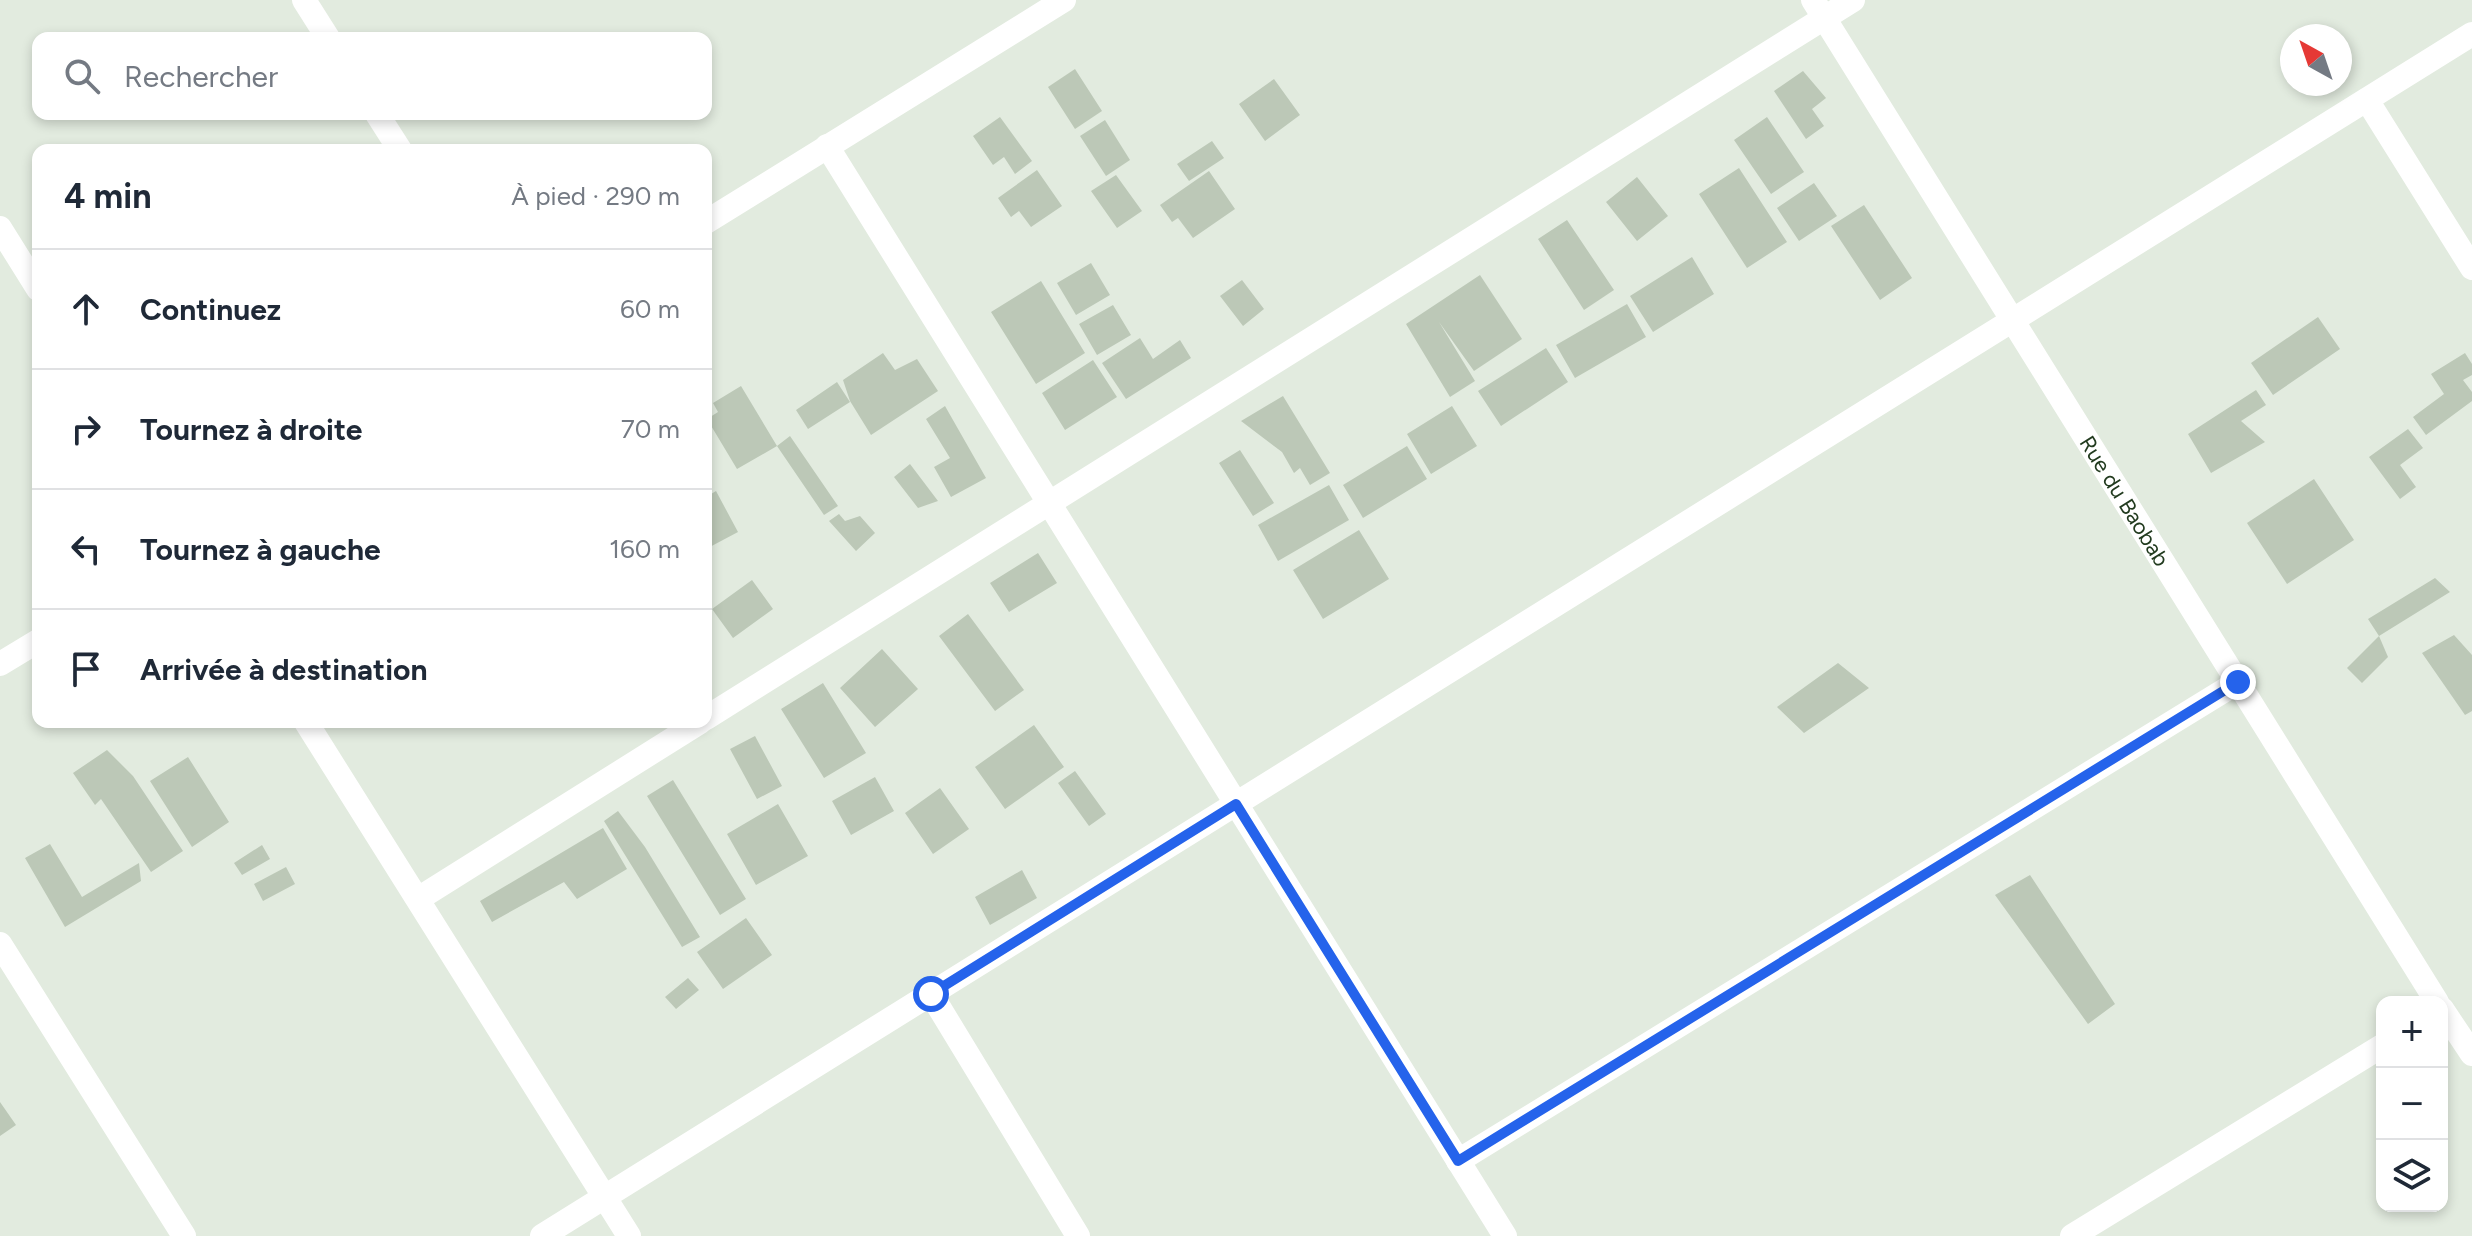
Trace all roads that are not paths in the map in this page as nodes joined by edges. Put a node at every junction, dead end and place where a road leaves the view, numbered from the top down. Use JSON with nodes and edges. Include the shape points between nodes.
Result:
{"nodes":[{"id":1,"x":1064,"y":0,"type":"edge"},
{"id":2,"x":1853,"y":0,"type":"edge"},
{"id":3,"x":313,"y":3,"type":"edge"},
{"id":4,"x":1818,"y":9,"type":"edge"},
{"id":5,"x":325,"y":32,"type":"edge"},
{"id":6,"x":2472,"y":34,"type":"edge"},
{"id":7,"x":2367,"y":100,"type":"junction"},
{"id":8,"x":381,"y":120,"type":"edge"},
{"id":9,"x":396,"y":144,"type":"edge"},
{"id":10,"x":827,"y":146,"type":"junction"},
{"id":11,"x":712,"y":218,"type":"edge"},
{"id":12,"x":0,"y":228,"type":"edge"},
{"id":13,"x":2472,"y":268,"type":"edge"},
{"id":14,"x":32,"y":279,"type":"edge"},
{"id":15,"x":2012,"y":320,"type":"junction"},
{"id":16,"x":1049,"y":504,"type":"junction"},
{"id":17,"x":32,"y":645,"type":"edge"},
{"id":18,"x":0,"y":664,"type":"edge"},
{"id":19,"x":2238,"y":682,"type":"junction"},
{"id":20,"x":712,"y":714,"type":"edge"},
{"id":21,"x":310,"y":728,"type":"edge"},
{"id":22,"x":690,"y":728,"type":"edge"},
{"id":23,"x":1236,"y":804,"type":"junction"},
{"id":24,"x":418,"y":899,"type":"junction"},
{"id":25,"x":0,"y":944,"type":"edge"},
{"id":26,"x":931,"y":994,"type":"junction"},
{"id":27,"x":2433,"y":996,"type":"edge"},
{"id":28,"x":2448,"y":1018,"type":"edge"},
{"id":29,"x":2376,"y":1050,"type":"edge"},
{"id":30,"x":2472,"y":1054,"type":"edge"},
{"id":31,"x":1458,"y":1161,"type":"junction"},
{"id":32,"x":605,"y":1197,"type":"junction"},
{"id":33,"x":184,"y":1236,"type":"edge"},
{"id":34,"x":542,"y":1236,"type":"edge"},
{"id":35,"x":629,"y":1236,"type":"edge"},
{"id":36,"x":1078,"y":1236,"type":"edge"},
{"id":37,"x":1505,"y":1236,"type":"edge"},
{"id":38,"x":2072,"y":1236,"type":"edge"}],
"edges":[{"from":1,"to":10,"type":"street"},
{"from":2,"to":4,"type":"street"},
{"from":3,"to":5,"type":"street"},
{"from":4,"to":15,"type":"street","name":"Rue du Baobab"},
{"from":4,"to":16,"type":"street"},
{"from":6,"to":7,"type":"street"},
{"from":7,"to":13,"type":"street"},
{"from":7,"to":15,"type":"street"},
{"from":8,"to":9,"type":"street"},
{"from":10,"to":11,"type":"street"},
{"from":10,"to":16,"type":"street"},
{"from":12,"to":14,"type":"street"},
{"from":15,"to":19,"type":"street","name":"Rue du Baobab"},
{"from":15,"to":23,"type":"street"},
{"from":16,"to":20,"type":"street"},
{"from":16,"to":23,"type":"street"},
{"from":17,"to":18,"type":"street"},
{"from":19,"to":27,"type":"street","name":"Rue du Baobab"},
{"from":19,"to":31,"type":"street"},
{"from":21,"to":24,"type":"street"},
{"from":22,"to":24,"type":"street"},
{"from":23,"to":26,"type":"street"},
{"from":23,"to":31,"type":"street"},
{"from":24,"to":32,"type":"street"},
{"from":25,"to":33,"type":"street"},
{"from":26,"to":32,"type":"street"},
{"from":26,"to":36,"type":"street"},
{"from":28,"to":30,"type":"street"},
{"from":29,"to":38,"type":"street"},
{"from":31,"to":37,"type":"street"},
{"from":32,"to":34,"type":"street"},
{"from":32,"to":35,"type":"street"}]}
